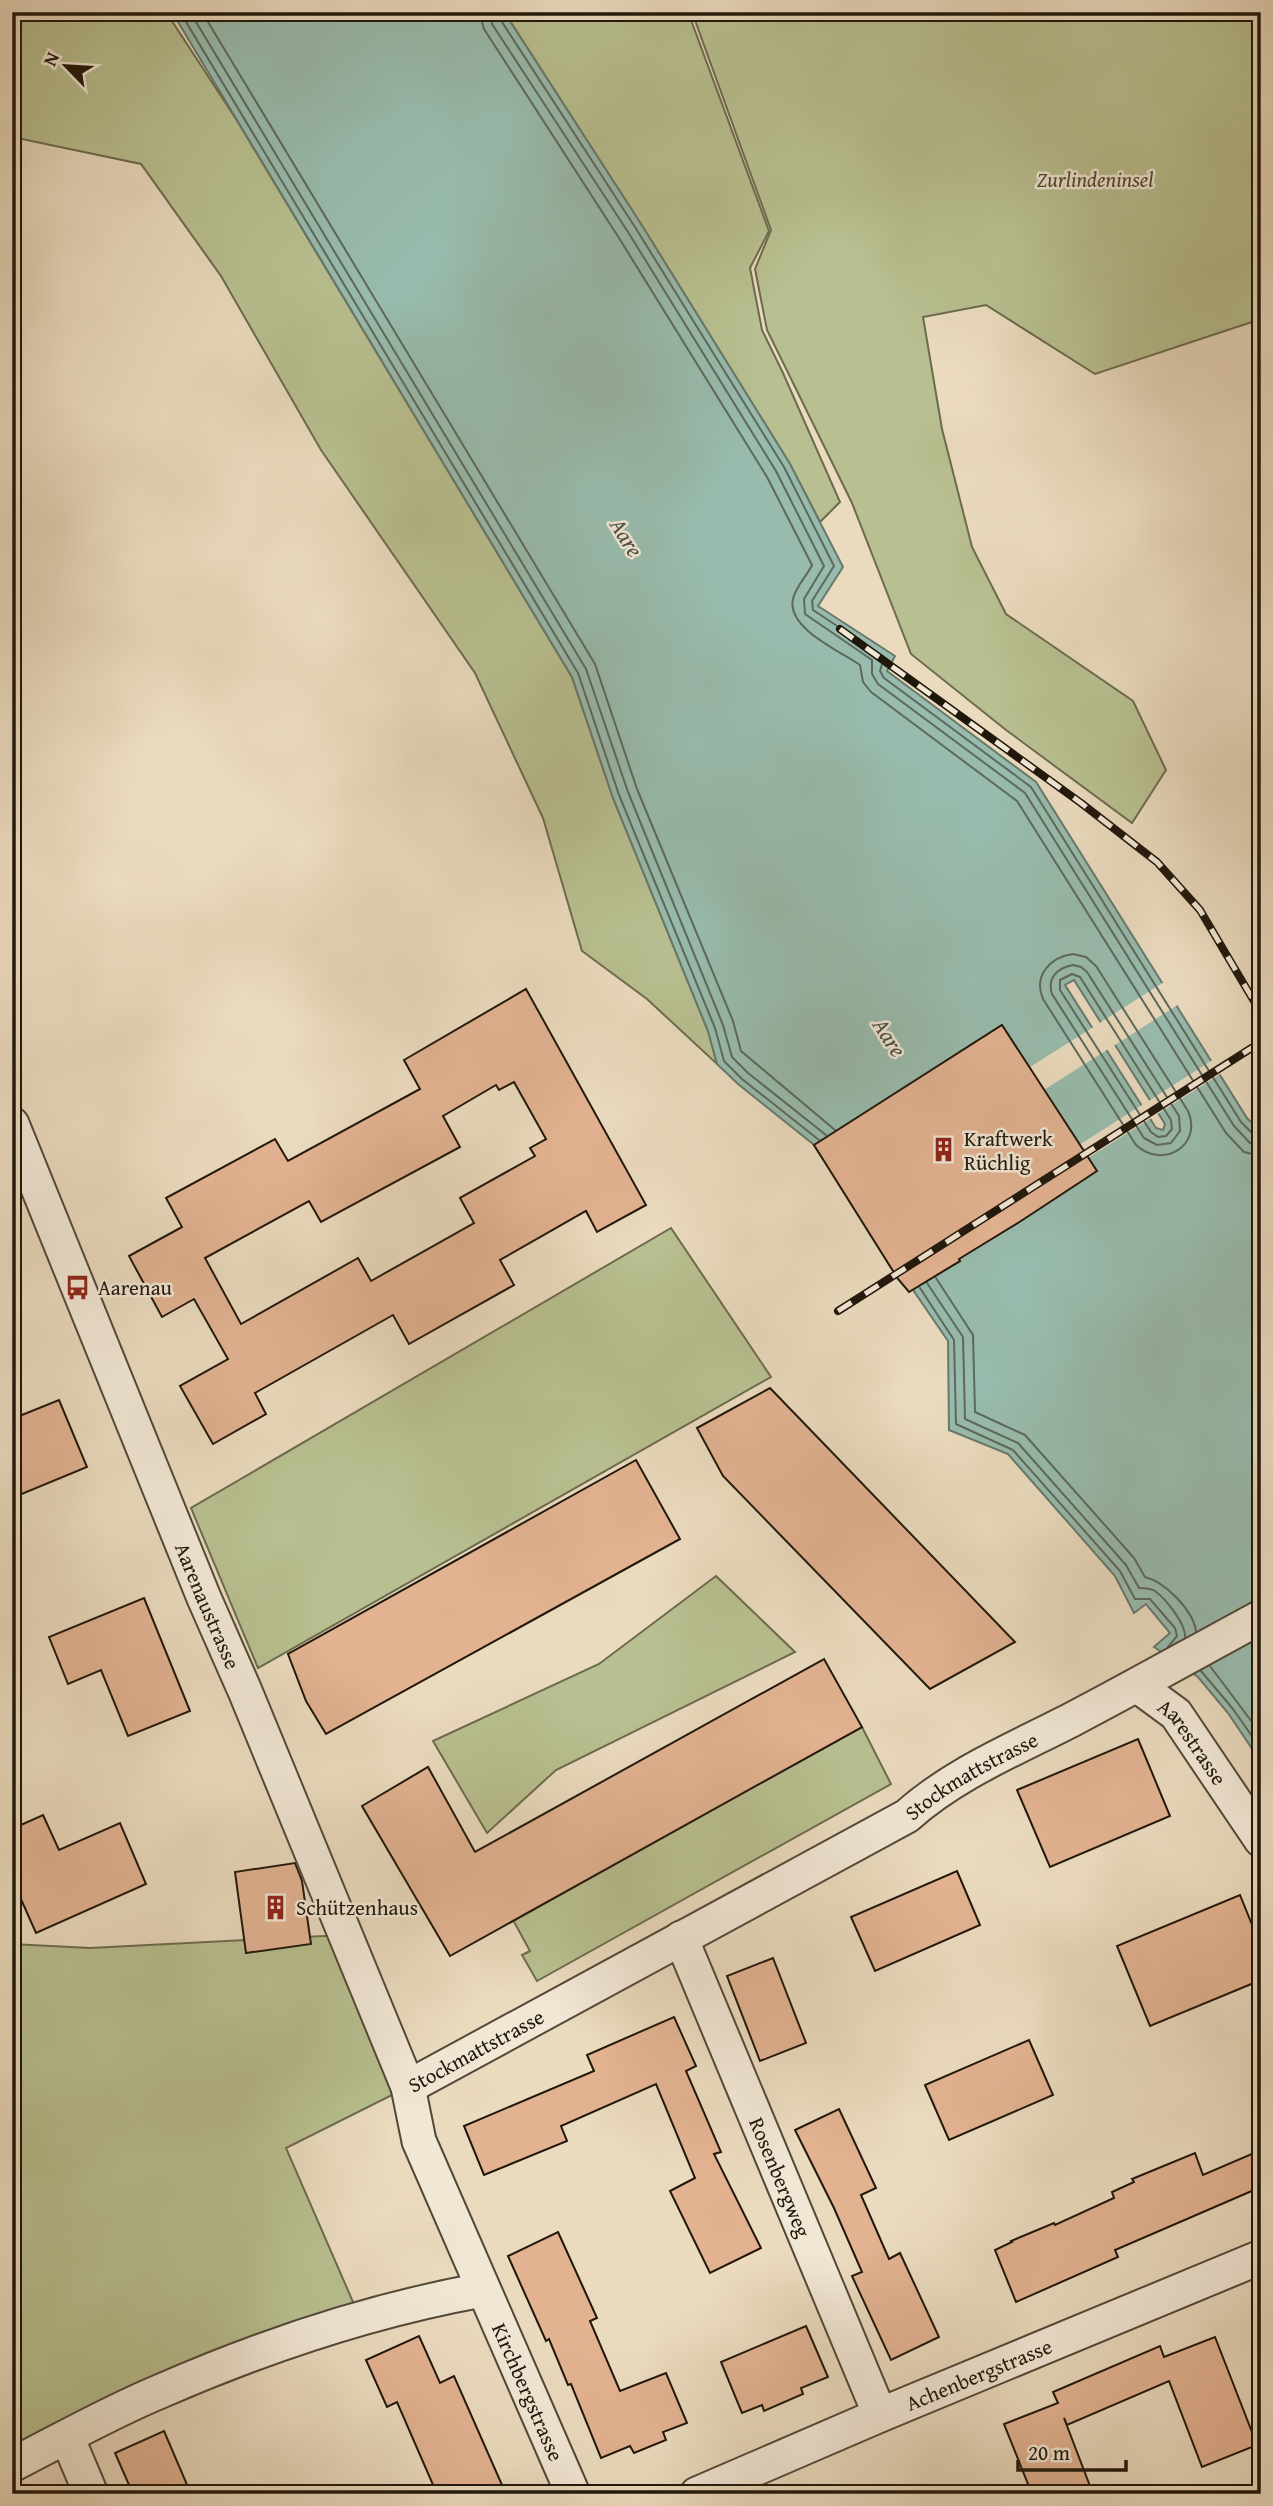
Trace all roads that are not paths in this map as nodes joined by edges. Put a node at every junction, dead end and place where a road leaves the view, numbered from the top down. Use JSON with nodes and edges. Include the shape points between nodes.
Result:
{"nodes":[{"id":1,"x":12,"y":1124,"type":"edge"},
{"id":2,"x":1261,"y":1617,"type":"edge"},
{"id":3,"x":1138,"y":1686,"type":"junction"},
{"id":4,"x":1261,"y":1840,"type":"edge"},
{"id":5,"x":681,"y":1938,"type":"junction"},
{"id":6,"x":408,"y":2087,"type":"junction"},
{"id":7,"x":1261,"y":2258,"type":"edge"},
{"id":8,"x":482,"y":2290,"type":"junction"},
{"id":9,"x":880,"y":2415,"type":"junction"},
{"id":10,"x":67,"y":2437,"type":"junction"},
{"id":11,"x":12,"y":2466,"type":"edge"},
{"id":12,"x":91,"y":2494,"type":"edge"},
{"id":13,"x":573,"y":2494,"type":"edge"},
{"id":14,"x":696,"y":2494,"type":"edge"}],
"edges":[{"from":1,"to":6,"type":"street","name":"Aarenaustrasse"},
{"from":2,"to":3,"type":"street","name":"Stockmattstrasse"},
{"from":3,"to":4,"type":"street","name":"Aarestrasse","via":[[1176,1714]]},
{"from":3,"to":5,"type":"street","name":"Stockmattstrasse","via":[[978,1768],[929,1796],[907,1816]]},
{"from":5,"to":6,"type":"street","name":"Stockmattstrasse"},
{"from":5,"to":9,"type":"street","name":"Rosenbergweg"},
{"from":6,"to":8,"type":"street","name":"Stockmattstrasse","via":[[419,2141]]},
{"from":7,"to":9,"type":"street","name":"Achenbergstrasse"},
{"from":8,"to":10,"type":"street","via":[[360,2318],[254,2354],[159,2392]]},
{"from":8,"to":13,"type":"street","name":"Kirchbergstrasse"},
{"from":9,"to":14,"type":"street","name":"Achenbergstrasse"},
{"from":10,"to":11,"type":"street"},
{"from":10,"to":12,"type":"street"}]}
